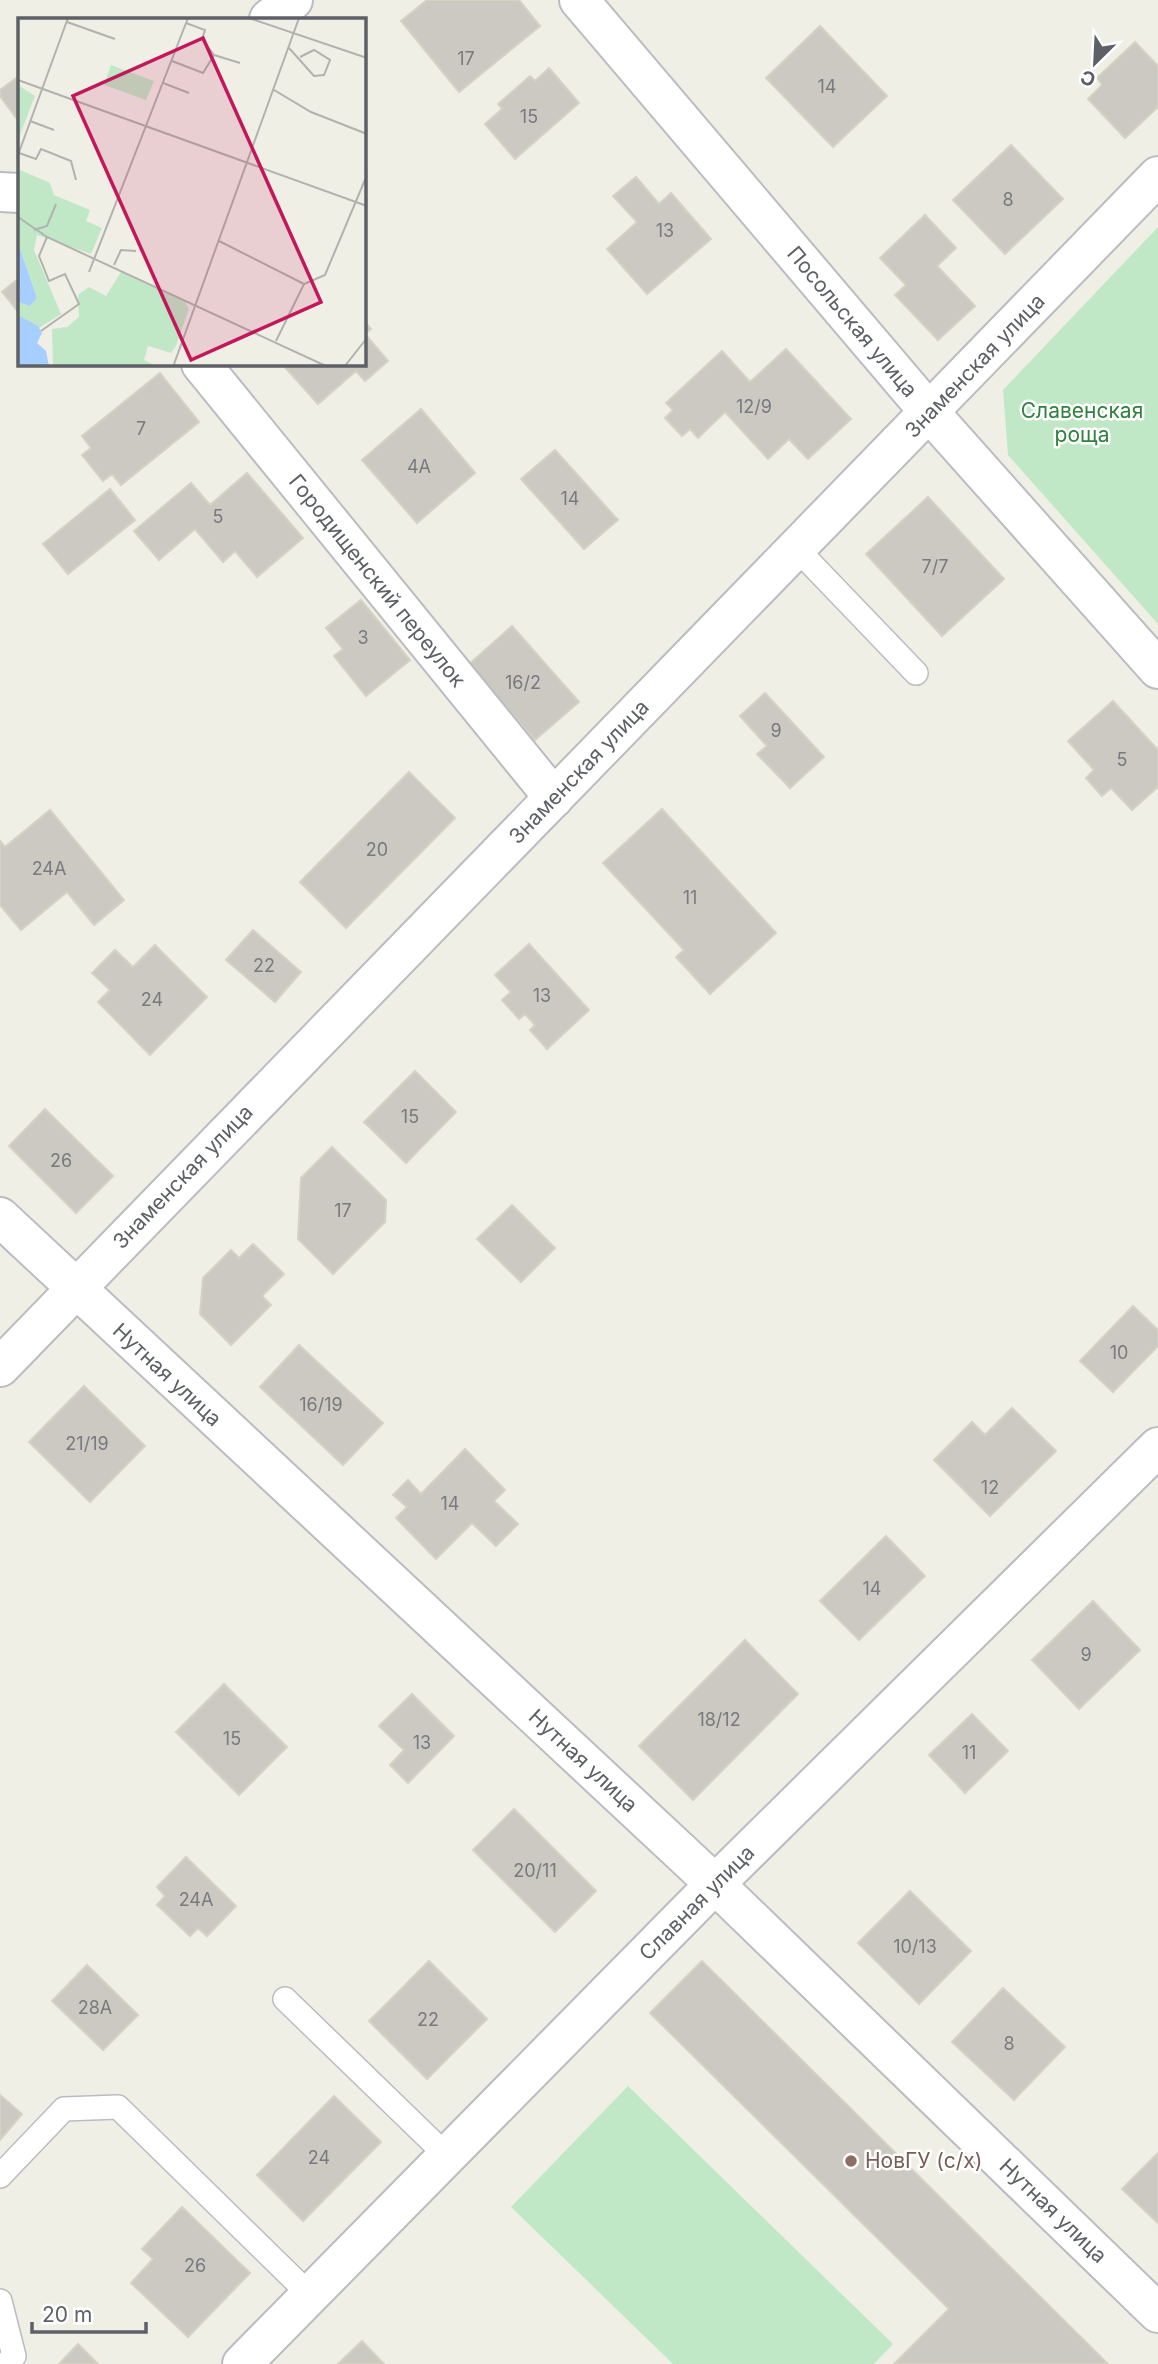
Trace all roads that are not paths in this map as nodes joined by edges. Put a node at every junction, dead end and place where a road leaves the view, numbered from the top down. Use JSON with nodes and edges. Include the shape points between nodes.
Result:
{"nodes":[{"id":1,"x":293,"y":0,"type":"edge"},
{"id":2,"x":579,"y":0,"type":"edge"},
{"id":3,"x":271,"y":18,"type":"edge"},
{"id":4,"x":1158,"y":176,"type":"edge"},
{"id":5,"x":0,"y":192,"type":"edge"},
{"id":6,"x":18,"y":193,"type":"edge"},
{"id":7,"x":203,"y":366,"type":"edge"},
{"id":8,"x":930,"y":413,"type":"junction"},
{"id":9,"x":797,"y":549,"type":"junction"},
{"id":10,"x":1158,"y":670,"type":"edge"},
{"id":11,"x":916,"y":673,"type":"dead end"},
{"id":12,"x":554,"y":798,"type":"junction"},
{"id":13,"x":0,"y":1217,"type":"edge"},
{"id":14,"x":74,"y":1289,"type":"junction"},
{"id":15,"x":0,"y":1367,"type":"edge"},
{"id":16,"x":1158,"y":1447,"type":"edge"},
{"id":17,"x":715,"y":1884,"type":"junction"},
{"id":18,"x":285,"y":1999,"type":"dead end"},
{"id":19,"x":447,"y":2156,"type":"junction"},
{"id":20,"x":0,"y":2176,"type":"edge"},
{"id":21,"x":310,"y":2295,"type":"junction"},
{"id":22,"x":0,"y":2301,"type":"edge"},
{"id":23,"x":1158,"y":2313,"type":"edge"},
{"id":24,"x":6,"y":2364,"type":"edge"},
{"id":25,"x":242,"y":2364,"type":"edge"}],
"edges":[{"from":1,"to":3,"type":"street"},
{"from":2,"to":8,"type":"street","name":"Посольская улица"},
{"from":4,"to":8,"type":"street","name":"Знаменская улица"},
{"from":5,"to":6,"type":"street"},
{"from":7,"to":12,"type":"street","name":"Городищенский переулок"},
{"from":8,"to":9,"type":"street","name":"Знаменская улица"},
{"from":8,"to":10,"type":"street","name":"Посольская улица"},
{"from":9,"to":11,"type":"lane"},
{"from":9,"to":12,"type":"street","name":"Знаменская улица"},
{"from":12,"to":14,"type":"street","name":"Знаменская улица"},
{"from":13,"to":14,"type":"street","name":"Нутная улица"},
{"from":14,"to":15,"type":"street","name":"Знаменская улица"},
{"from":14,"to":17,"type":"street","name":"Нутная улица"},
{"from":16,"to":17,"type":"street","name":"Славная улица"},
{"from":17,"to":19,"type":"street","name":"Славная улица"},
{"from":17,"to":23,"type":"street","name":"Нутная улица"},
{"from":18,"to":19,"type":"lane"},
{"from":19,"to":21,"type":"street","name":"Славная улица"},
{"from":20,"to":21,"type":"lane","via":[[64,2109],[118,2107]]},
{"from":21,"to":25,"type":"street","name":"Славная улица"},
{"from":22,"to":24,"type":"lane","via":[[14,2356]]}]}
